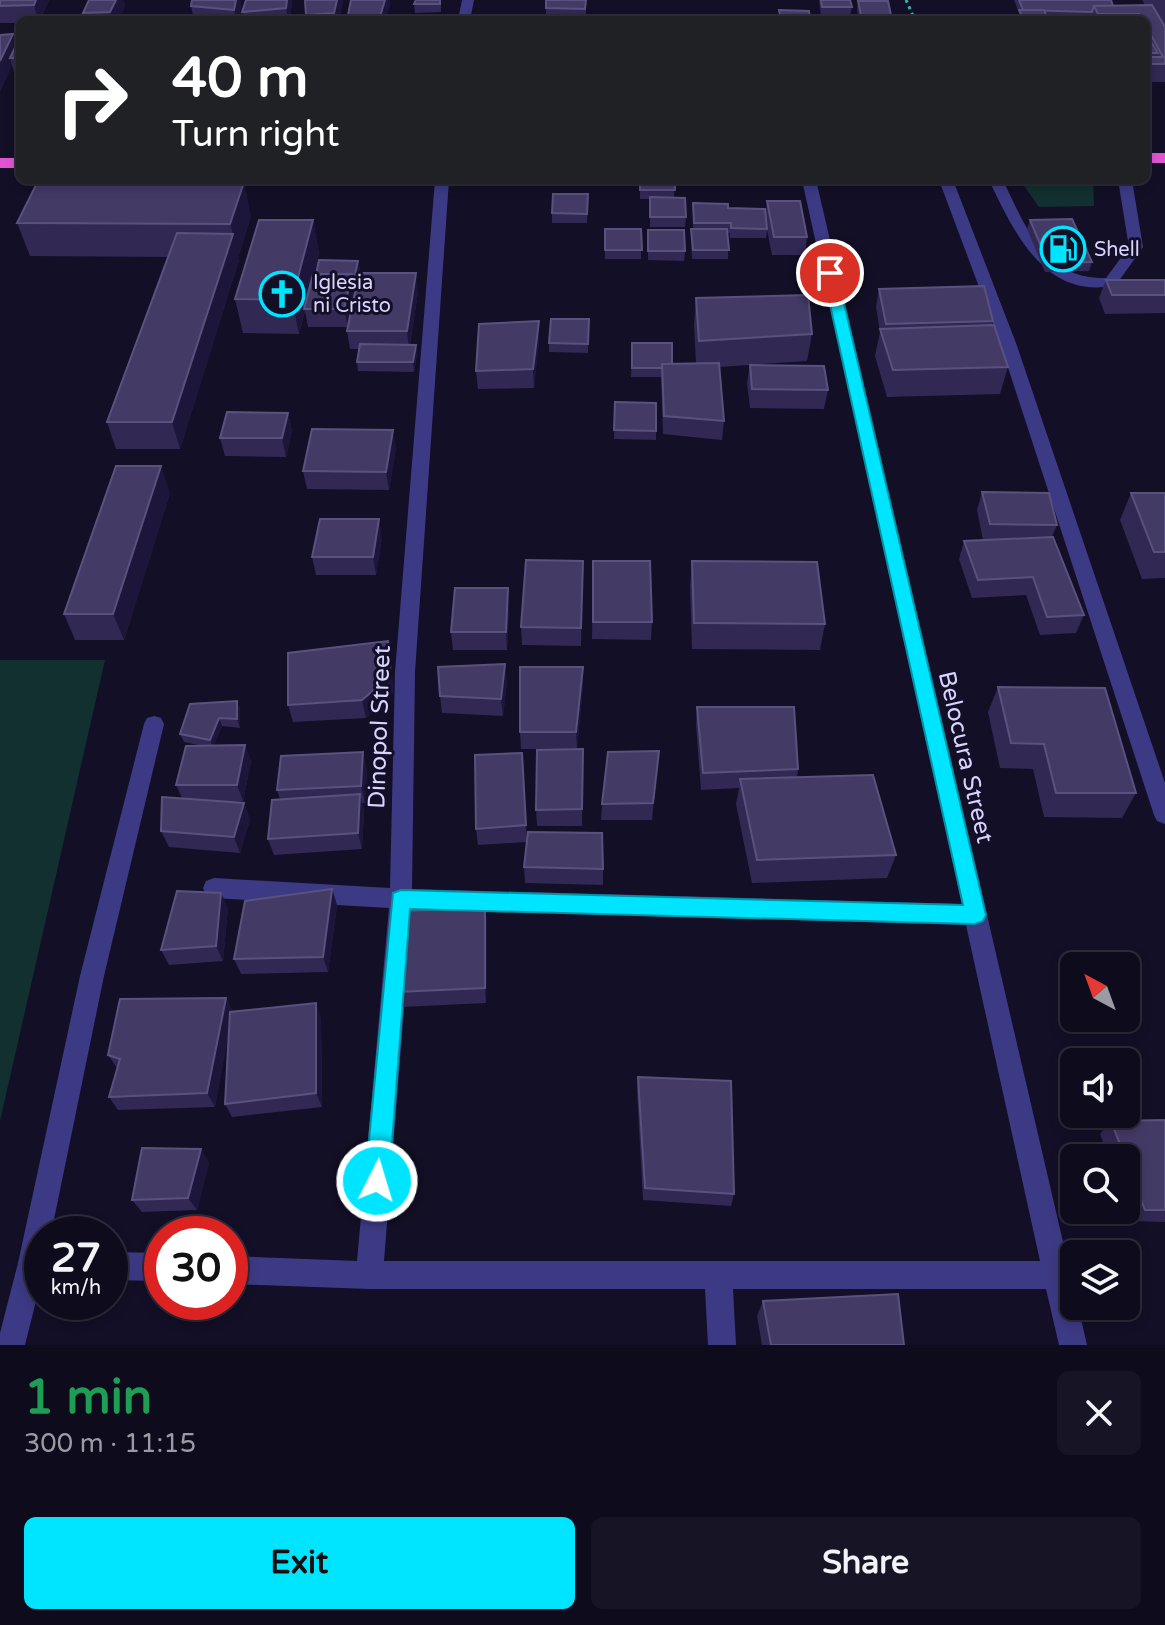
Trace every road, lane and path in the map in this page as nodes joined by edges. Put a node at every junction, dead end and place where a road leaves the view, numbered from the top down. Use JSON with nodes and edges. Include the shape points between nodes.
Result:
{"nodes":[{"id":1,"x":442,"y":184,"type":"edge"},
{"id":2,"x":810,"y":184,"type":"edge"},
{"id":3,"x":948,"y":184,"type":"edge"},
{"id":4,"x":998,"y":184,"type":"edge"},
{"id":5,"x":1126,"y":184,"type":"edge"},
{"id":6,"x":154,"y":724,"type":"dead end"},
{"id":7,"x":1165,"y":815,"type":"edge"},
{"id":8,"x":214,"y":888,"type":"dead end"},
{"id":9,"x":401,"y":899,"type":"junction"},
{"id":10,"x":975,"y":915,"type":"junction"},
{"id":11,"x":46,"y":1216,"type":"edge"},
{"id":12,"x":248,"y":1271,"type":"edge"},
{"id":13,"x":369,"y":1275,"type":"junction"},
{"id":14,"x":718,"y":1275,"type":"junction"},
{"id":15,"x":1057,"y":1275,"type":"junction"},
{"id":16,"x":24,"y":1304,"type":"edge"},
{"id":17,"x":11,"y":1345,"type":"edge"},
{"id":18,"x":722,"y":1345,"type":"edge"},
{"id":19,"x":1073,"y":1345,"type":"edge"}],
"edges":[{"from":1,"to":9,"type":"street","name":"Dinopol Street","via":[[405,672]]},
{"from":2,"to":10,"type":"street","name":"Belocura Street"},
{"from":3,"to":7,"type":"street","via":[[1008,343]]},
{"from":4,"to":5,"type":"street","via":[[1024,239],[1045,264],[1090,286],[1111,282],[1136,247]]},
{"from":6,"to":11,"type":"street","via":[[92,976]]},
{"from":8,"to":9,"type":"street"},
{"from":9,"to":10,"type":"street"},
{"from":9,"to":13,"type":"street","name":"Dinopol Street"},
{"from":10,"to":15,"type":"street","name":"Belocura Street"},
{"from":12,"to":13,"type":"street"},
{"from":13,"to":14,"type":"street"},
{"from":14,"to":15,"type":"street"},
{"from":14,"to":18,"type":"street"},
{"from":15,"to":19,"type":"street","name":"Belocura Street"},
{"from":16,"to":17,"type":"street"}]}
